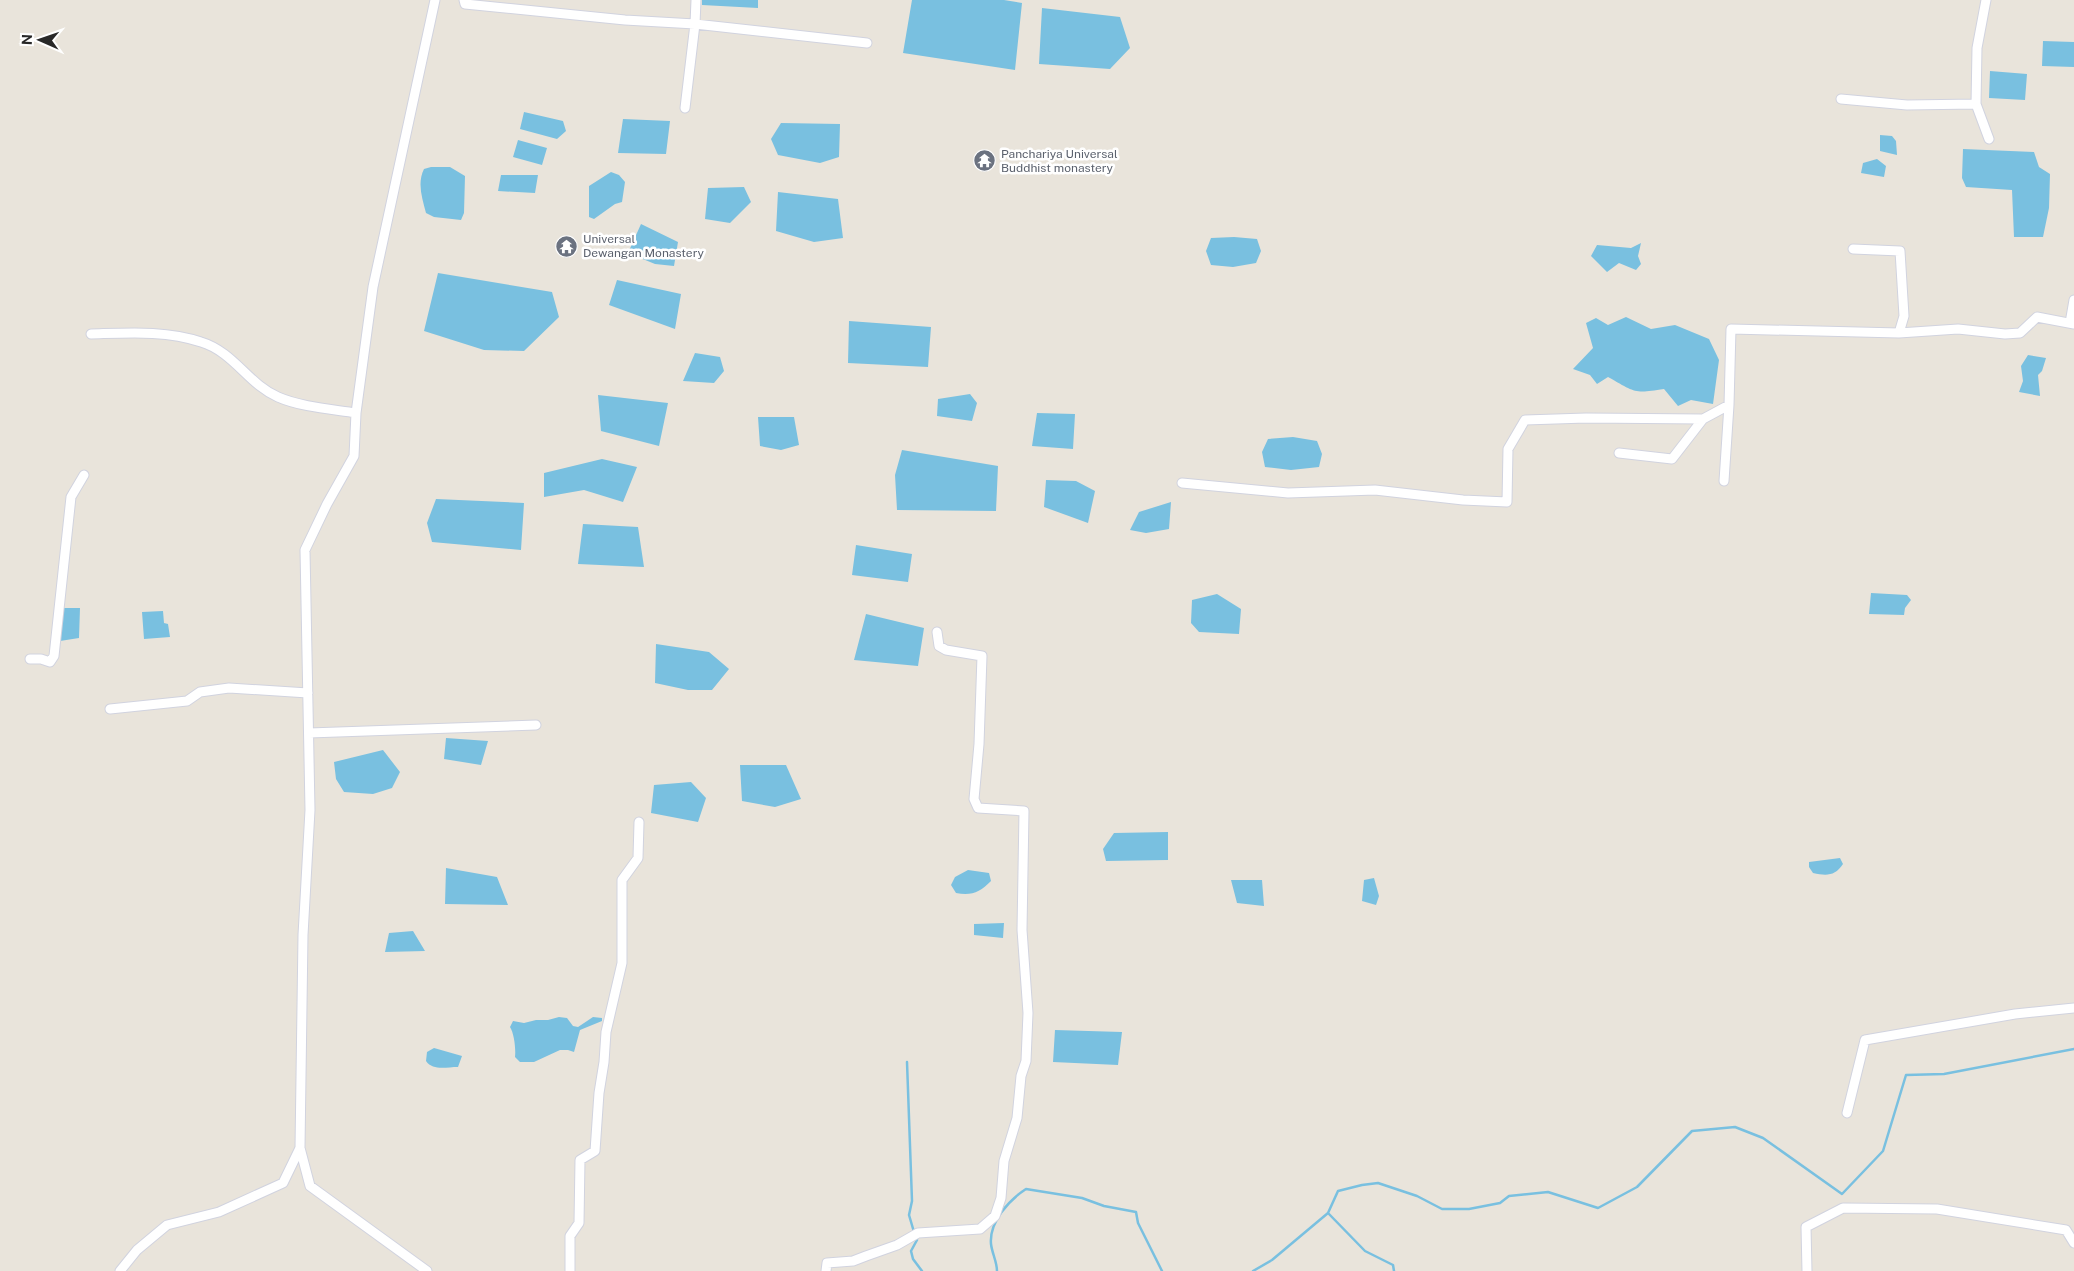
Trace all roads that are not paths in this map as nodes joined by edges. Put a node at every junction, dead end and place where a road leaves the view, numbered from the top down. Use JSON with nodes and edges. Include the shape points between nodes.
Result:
{"nodes":[{"id":1,"x":435,"y":0,"type":"edge"},
{"id":2,"x":464,"y":0,"type":"edge"},
{"id":3,"x":696,"y":0,"type":"edge"},
{"id":4,"x":1986,"y":0,"type":"edge"},
{"id":5,"x":695,"y":24,"type":"junction"},
{"id":6,"x":867,"y":43,"type":"dead end"},
{"id":7,"x":1841,"y":99,"type":"dead end"},
{"id":8,"x":1976,"y":104,"type":"junction"},
{"id":9,"x":685,"y":108,"type":"dead end"},
{"id":10,"x":1989,"y":139,"type":"dead end"},
{"id":11,"x":1853,"y":249,"type":"dead end"},
{"id":12,"x":2074,"y":300,"type":"edge"},
{"id":13,"x":2072,"y":323,"type":"edge"},
{"id":14,"x":1899,"y":333,"type":"junction"},
{"id":15,"x":91,"y":334,"type":"dead end"},
{"id":16,"x":1729,"y":405,"type":"junction"},
{"id":17,"x":356,"y":413,"type":"junction"},
{"id":18,"x":1702,"y":419,"type":"junction"},
{"id":19,"x":1619,"y":452,"type":"dead end"},
{"id":20,"x":84,"y":475,"type":"dead end"},
{"id":21,"x":1724,"y":481,"type":"dead end"},
{"id":22,"x":1182,"y":483,"type":"dead end"},
{"id":23,"x":937,"y":632,"type":"dead end"},
{"id":24,"x":30,"y":659,"type":"dead end"},
{"id":25,"x":308,"y":693,"type":"junction"},
{"id":26,"x":110,"y":709,"type":"dead end"},
{"id":27,"x":536,"y":725,"type":"dead end"},
{"id":28,"x":309,"y":733,"type":"junction"},
{"id":29,"x":640,"y":822,"type":"dead end"},
{"id":30,"x":2074,"y":1008,"type":"edge"},
{"id":31,"x":1847,"y":1113,"type":"dead end"},
{"id":32,"x":300,"y":1148,"type":"junction"},
{"id":33,"x":2074,"y":1243,"type":"edge"},
{"id":34,"x":120,"y":1271,"type":"edge"},
{"id":35,"x":426,"y":1271,"type":"edge"},
{"id":36,"x":570,"y":1271,"type":"edge"},
{"id":37,"x":826,"y":1271,"type":"edge"},
{"id":38,"x":1807,"y":1271,"type":"edge"}],
"edges":[{"from":1,"to":17,"type":"street","via":[[373,287]]},
{"from":2,"to":5,"type":"street","via":[[465,4],[526,11]]},
{"from":3,"to":5,"type":"street"},
{"from":4,"to":8,"type":"street","via":[[1977,48]]},
{"from":5,"to":6,"type":"street"},
{"from":5,"to":9,"type":"street"},
{"from":7,"to":8,"type":"street","via":[[1907,105]]},
{"from":8,"to":10,"type":"street"},
{"from":11,"to":14,"type":"street","via":[[1900,251],[1904,316]]},
{"from":12,"to":13,"type":"street"},
{"from":13,"to":14,"type":"street","via":[[2037,317],[2020,333],[1958,329]]},
{"from":14,"to":16,"type":"street","via":[[1731,329]]},
{"from":15,"to":17,"type":"street","via":[[158,334],[202,342],[230,357],[252,380],[277,397]]},
{"from":16,"to":18,"type":"street"},
{"from":16,"to":21,"type":"street"},
{"from":17,"to":25,"type":"street","via":[[354,456],[305,550]]},
{"from":18,"to":19,"type":"street","via":[[1672,459]]},
{"from":18,"to":22,"type":"street","via":[[1525,420],[1508,449],[1507,502],[1375,490],[1288,493]]},
{"from":20,"to":24,"type":"street","via":[[71,497],[54,656],[50,662]]},
{"from":23,"to":37,"type":"street","via":[[939,646],[946,650],[982,656],[974,799],[978,808],[1024,811],[1022,930],[1028,1022],[1017,1118],[1004,1161],[1001,1198],[995,1216],[980,1229],[918,1233],[866,1256],[827,1263]]},
{"from":25,"to":26,"type":"street","via":[[228,688],[200,692],[187,701]]},
{"from":25,"to":28,"type":"street"},
{"from":27,"to":28,"type":"street"},
{"from":28,"to":32,"type":"street","via":[[310,810],[303,935]]},
{"from":29,"to":36,"type":"street","via":[[638,858],[622,880],[622,963],[606,1032],[595,1151],[580,1160],[579,1223],[570,1236]]},
{"from":30,"to":31,"type":"street","via":[[2015,1014],[1865,1040]]},
{"from":32,"to":34,"type":"street","via":[[283,1183],[219,1212],[167,1225],[137,1250]]},
{"from":32,"to":35,"type":"street","via":[[310,1186]]},
{"from":33,"to":38,"type":"street","via":[[2066,1230],[1937,1209],[1843,1208],[1806,1227]]}]}
